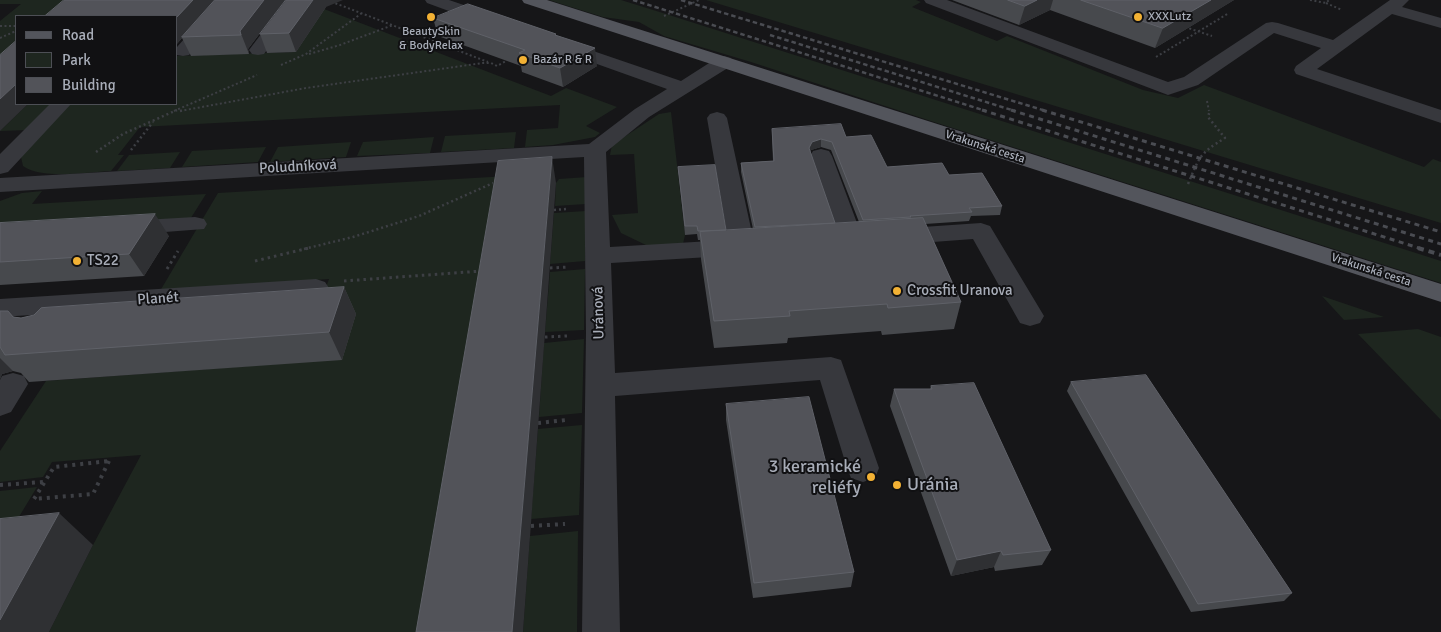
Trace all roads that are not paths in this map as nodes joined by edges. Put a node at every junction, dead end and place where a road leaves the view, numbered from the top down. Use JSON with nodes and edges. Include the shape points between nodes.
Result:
{"nodes":[{"id":1,"x":228,"y":0,"type":"edge"},
{"id":2,"x":295,"y":0,"type":"edge"},
{"id":3,"x":433,"y":0,"type":"edge"},
{"id":4,"x":530,"y":0,"type":"edge"},
{"id":5,"x":932,"y":0,"type":"edge"},
{"id":6,"x":1395,"y":4,"type":"edge"},
{"id":7,"x":1441,"y":23,"type":"edge"},
{"id":8,"x":511,"y":28,"type":"edge"},
{"id":9,"x":546,"y":40,"type":"edge"},
{"id":10,"x":1335,"y":47,"type":"junction"},
{"id":11,"x":258,"y":50,"type":"dead end"},
{"id":12,"x":183,"y":51,"type":"dead end"},
{"id":13,"x":724,"y":62,"type":"junction"},
{"id":14,"x":683,"y":88,"type":"junction"},
{"id":15,"x":60,"y":105,"type":"edge"},
{"id":16,"x":1441,"y":117,"type":"edge"},
{"id":17,"x":717,"y":118,"type":"dead end"},
{"id":18,"x":595,"y":150,"type":"junction"},
{"id":19,"x":821,"y":156,"type":"dead end"},
{"id":20,"x":0,"y":167,"type":"edge"},
{"id":21,"x":0,"y":185,"type":"edge"},
{"id":22,"x":195,"y":224,"type":"dead end"},
{"id":23,"x":107,"y":229,"type":"edge"},
{"id":24,"x":598,"y":256,"type":"junction"},
{"id":25,"x":326,"y":285,"type":"road end"},
{"id":26,"x":1441,"y":292,"type":"edge"},
{"id":27,"x":68,"y":304,"type":"junction"},
{"id":28,"x":0,"y":308,"type":"edge"},
{"id":29,"x":1030,"y":316,"type":"dead end"},
{"id":30,"x":52,"y":328,"type":"edge"},
{"id":31,"x":599,"y":386,"type":"junction"},
{"id":32,"x":863,"y":468,"type":"dead end"},
{"id":33,"x":600,"y":632,"type":"edge"}],
"edges":[{"from":1,"to":12,"type":"street"},
{"from":2,"to":11,"type":"street"},
{"from":3,"to":8,"type":"street"},
{"from":4,"to":13,"type":"main road","name":"Vrakunská cesta"},
{"from":5,"to":10,"type":"street","via":[[1168,89],[1191,81],[1272,27]]},
{"from":6,"to":7,"type":"street"},
{"from":6,"to":10,"type":"street"},
{"from":9,"to":14,"type":"street"},
{"from":10,"to":16,"type":"street","via":[[1303,70]]},
{"from":13,"to":14,"type":"street"},
{"from":13,"to":26,"type":"main road","name":"Vrakunská cesta"},
{"from":14,"to":18,"type":"street","via":[[642,113]]},
{"from":15,"to":20,"type":"street"},
{"from":17,"to":24,"type":"street","via":[[752,246]]},
{"from":18,"to":21,"type":"street","name":"Poludníková"},
{"from":18,"to":24,"type":"street","name":"Uránová"},
{"from":19,"to":29,"type":"street","via":[[841,240],[981,231]]},
{"from":22,"to":23,"type":"street"},
{"from":24,"to":31,"type":"street","name":"Uránová"},
{"from":25,"to":27,"type":"street","name":"Planét"},
{"from":27,"to":28,"type":"street","name":"Planét"},
{"from":27,"to":30,"type":"street"},
{"from":31,"to":32,"type":"street","via":[[831,368]]},
{"from":31,"to":33,"type":"street","name":"Uránová"}]}
